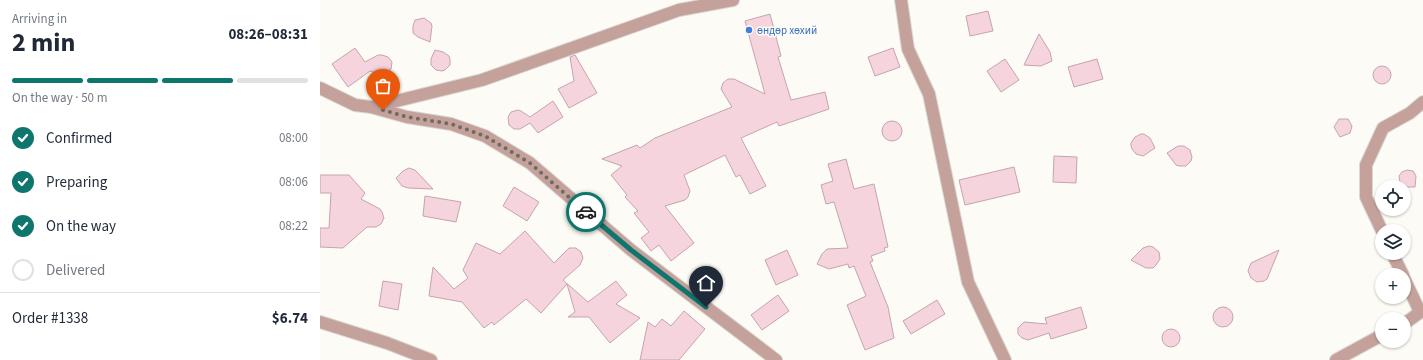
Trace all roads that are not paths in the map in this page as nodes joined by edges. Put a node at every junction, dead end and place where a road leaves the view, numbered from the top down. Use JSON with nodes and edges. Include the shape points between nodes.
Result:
{"nodes":[{"id":1,"x":733,"y":0,"type":"edge"},
{"id":2,"x":901,"y":0,"type":"edge"},
{"id":3,"x":320,"y":88,"type":"edge"},
{"id":4,"x":1423,"y":102,"type":"edge"},
{"id":5,"x":371,"y":107,"type":"junction"},
{"id":6,"x":1379,"y":224,"type":"edge"},
{"id":7,"x":1411,"y":291,"type":"edge"},
{"id":8,"x":1422,"y":311,"type":"edge"},
{"id":9,"x":1411,"y":319,"type":"edge"},
{"id":10,"x":320,"y":322,"type":"edge"},
{"id":11,"x":1375,"y":340,"type":"edge"},
{"id":12,"x":431,"y":360,"type":"edge"},
{"id":13,"x":776,"y":360,"type":"edge"},
{"id":14,"x":1005,"y":360,"type":"edge"},
{"id":15,"x":1336,"y":360,"type":"edge"}],
"edges":[{"from":1,"to":5,"type":"street","via":[[679,10],[482,80]]},
{"from":2,"to":14,"type":"street","via":[[908,49],[929,94],[968,282]]},
{"from":3,"to":5,"type":"street","via":[[355,105]]},
{"from":4,"to":6,"type":"street","via":[[1383,128],[1366,165],[1366,197]]},
{"from":5,"to":13,"type":"street","via":[[407,117],[451,124],[485,136],[530,163],[631,250]]},
{"from":7,"to":8,"type":"street"},
{"from":8,"to":9,"type":"street"},
{"from":10,"to":12,"type":"street"},
{"from":11,"to":15,"type":"street"}]}
